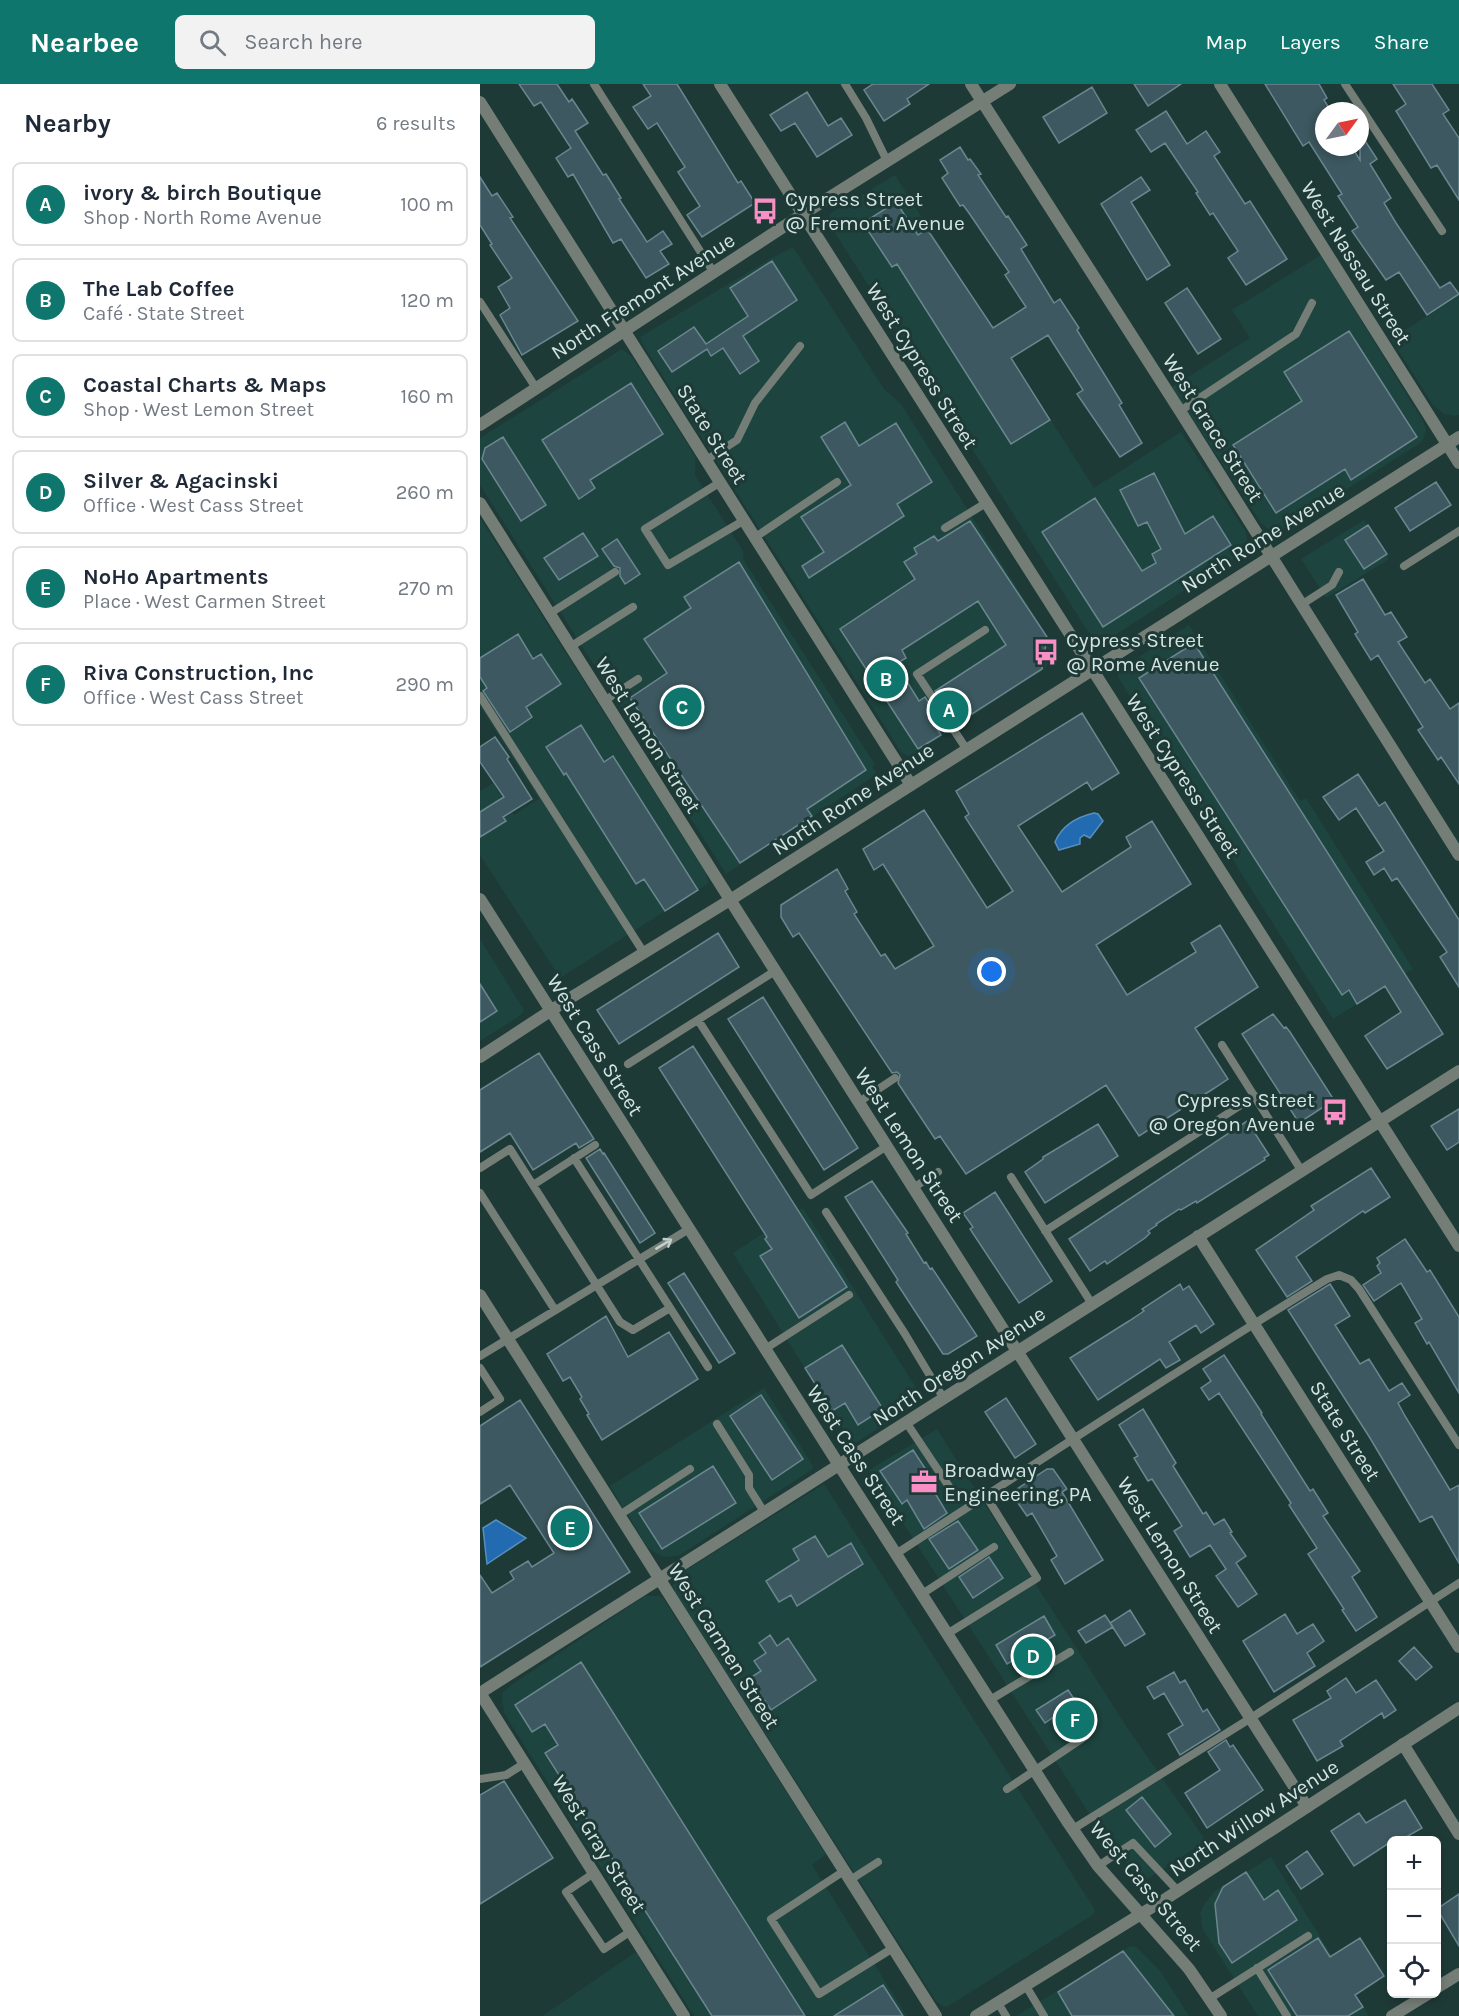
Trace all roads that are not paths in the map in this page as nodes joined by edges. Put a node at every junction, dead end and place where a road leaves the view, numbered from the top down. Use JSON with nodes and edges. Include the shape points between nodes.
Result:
{"nodes":[{"id":1,"x":594,"y":84,"type":"edge"},
{"id":2,"x":720,"y":84,"type":"edge"},
{"id":3,"x":844,"y":84,"type":"edge"},
{"id":4,"x":971,"y":84,"type":"edge"},
{"id":5,"x":1010,"y":84,"type":"edge"},
{"id":6,"x":1220,"y":84,"type":"edge"},
{"id":7,"x":1346,"y":84,"type":"edge"},
{"id":8,"x":480,"y":102,"type":"edge"},
{"id":9,"x":982,"y":102,"type":"junction"},
{"id":10,"x":887,"y":161,"type":"junction"},
{"id":11,"x":803,"y":214,"type":"junction"},
{"id":12,"x":1442,"y":231,"type":"dead end"},
{"id":13,"x":714,"y":273,"type":"junction"},
{"id":14,"x":480,"y":302,"type":"edge"},
{"id":15,"x":1312,"y":303,"type":"dead end"},
{"id":16,"x":624,"y":330,"type":"junction"},
{"id":17,"x":800,"y":346,"type":"dead end"},
{"id":18,"x":536,"y":388,"type":"junction"},
{"id":19,"x":1180,"y":411,"type":"junction"},
{"id":20,"x":480,"y":425,"type":"edge"},
{"id":21,"x":1459,"y":437,"type":"edge"},
{"id":22,"x":1447,"y":444,"type":"junction"},
{"id":23,"x":705,"y":461,"type":"junction"},
{"id":24,"x":1459,"y":463,"type":"edge"},
{"id":25,"x":837,"y":482,"type":"dead end"},
{"id":26,"x":719,"y":483,"type":"junction"},
{"id":27,"x":480,"y":502,"type":"edge"},
{"id":28,"x":986,"y":503,"type":"junction"},
{"id":29,"x":743,"y":521,"type":"junction"},
{"id":30,"x":945,"y":528,"type":"dead end"},
{"id":31,"x":1459,"y":531,"type":"edge"},
{"id":32,"x":754,"y":538,"type":"junction"},
{"id":33,"x":1270,"y":556,"type":"junction"},
{"id":34,"x":1404,"y":566,"type":"dead end"},
{"id":35,"x":615,"y":572,"type":"dead end"},
{"id":36,"x":1339,"y":572,"type":"dead end"},
{"id":37,"x":1301,"y":605,"type":"junction"},
{"id":38,"x":633,"y":607,"type":"dead end"},
{"id":39,"x":549,"y":614,"type":"junction"},
{"id":40,"x":985,"y":630,"type":"dead end"},
{"id":41,"x":570,"y":647,"type":"junction"},
{"id":42,"x":1092,"y":670,"type":"junction"},
{"id":43,"x":638,"y":680,"type":"dead end"},
{"id":44,"x":480,"y":696,"type":"edge"},
{"id":45,"x":604,"y":701,"type":"junction"},
{"id":46,"x":967,"y":750,"type":"junction"},
{"id":47,"x":911,"y":785,"type":"junction"},
{"id":48,"x":1459,"y":855,"type":"edge"},
{"id":49,"x":480,"y":899,"type":"edge"},
{"id":50,"x":730,"y":900,"type":"junction"},
{"id":51,"x":644,"y":953,"type":"junction"},
{"id":52,"x":776,"y":971,"type":"junction"},
{"id":53,"x":551,"y":1011,"type":"junction"},
{"id":54,"x":698,"y":1020,"type":"junction"},
{"id":55,"x":1222,"y":1045,"type":"dead end"},
{"id":56,"x":480,"y":1057,"type":"edge"},
{"id":57,"x":628,"y":1064,"type":"dead end"},
{"id":58,"x":1459,"y":1071,"type":"edge"},
{"id":59,"x":895,"y":1078,"type":"dead end"},
{"id":60,"x":1255,"y":1096,"type":"junction"},
{"id":61,"x":859,"y":1102,"type":"junction"},
{"id":62,"x":1380,"y":1121,"type":"junction"},
{"id":63,"x":595,"y":1145,"type":"dead end"},
{"id":64,"x":887,"y":1146,"type":"junction"},
{"id":65,"x":574,"y":1158,"type":"junction"},
{"id":66,"x":480,"y":1168,"type":"edge"},
{"id":67,"x":1301,"y":1170,"type":"junction"},
{"id":68,"x":938,"y":1172,"type":"dead end"},
{"id":69,"x":1011,"y":1177,"type":"dead end"},
{"id":70,"x":533,"y":1185,"type":"junction"},
{"id":71,"x":913,"y":1188,"type":"junction"},
{"id":72,"x":480,"y":1193,"type":"edge"},
{"id":73,"x":826,"y":1212,"type":"dead end"},
{"id":74,"x":689,"y":1229,"type":"junction"},
{"id":75,"x":1045,"y":1231,"type":"junction"},
{"id":76,"x":1198,"y":1236,"type":"junction"},
{"id":77,"x":1459,"y":1245,"type":"edge"},
{"id":78,"x":639,"y":1259,"type":"junction"},
{"id":79,"x":596,"y":1285,"type":"junction"},
{"id":80,"x":480,"y":1295,"type":"edge"},
{"id":81,"x":849,"y":1295,"type":"dead end"},
{"id":82,"x":1092,"y":1304,"type":"junction"},
{"id":83,"x":670,"y":1308,"type":"junction"},
{"id":84,"x":555,"y":1310,"type":"junction"},
{"id":85,"x":1254,"y":1324,"type":"junction"},
{"id":86,"x":507,"y":1339,"type":"junction"},
{"id":87,"x":765,"y":1349,"type":"junction"},
{"id":88,"x":1019,"y":1351,"type":"junction"},
{"id":89,"x":480,"y":1356,"type":"edge"},
{"id":90,"x":480,"y":1368,"type":"edge"},
{"id":91,"x":708,"y":1368,"type":"dead end"},
{"id":92,"x":944,"y":1399,"type":"junction"},
{"id":93,"x":480,"y":1412,"type":"edge"},
{"id":94,"x":906,"y":1422,"type":"junction"},
{"id":95,"x":717,"y":1424,"type":"dead end"},
{"id":96,"x":1073,"y":1438,"type":"junction"},
{"id":97,"x":1459,"y":1445,"type":"edge"},
{"id":98,"x":839,"y":1465,"type":"junction"},
{"id":99,"x":690,"y":1470,"type":"dead end"},
{"id":100,"x":950,"y":1488,"type":"dead end"},
{"id":101,"x":986,"y":1496,"type":"junction"},
{"id":102,"x":764,"y":1512,"type":"junction"},
{"id":103,"x":618,"y":1516,"type":"junction"},
{"id":104,"x":994,"y":1547,"type":"dead end"},
{"id":105,"x":896,"y":1554,"type":"junction"},
{"id":106,"x":658,"y":1578,"type":"junction"},
{"id":107,"x":1459,"y":1583,"type":"edge"},
{"id":108,"x":922,"y":1594,"type":"junction"},
{"id":109,"x":1430,"y":1602,"type":"junction"},
{"id":110,"x":947,"y":1634,"type":"junction"},
{"id":111,"x":1459,"y":1647,"type":"edge"},
{"id":112,"x":1070,"y":1652,"type":"dead end"},
{"id":113,"x":480,"y":1693,"type":"edge"},
{"id":114,"x":990,"y":1700,"type":"junction"},
{"id":115,"x":1459,"y":1708,"type":"edge"},
{"id":116,"x":1251,"y":1718,"type":"junction"},
{"id":117,"x":1086,"y":1736,"type":"dead end"},
{"id":118,"x":1403,"y":1744,"type":"junction"},
{"id":119,"x":525,"y":1763,"type":"junction"},
{"id":120,"x":1035,"y":1770,"type":"junction"},
{"id":121,"x":480,"y":1779,"type":"edge"},
{"id":122,"x":1007,"y":1789,"type":"dead end"},
{"id":123,"x":1307,"y":1807,"type":"junction"},
{"id":124,"x":1073,"y":1829,"type":"junction"},
{"id":125,"x":1459,"y":1834,"type":"edge"},
{"id":126,"x":878,"y":1862,"type":"dead end"},
{"id":127,"x":1098,"y":1866,"type":"junction"},
{"id":128,"x":594,"y":1873,"type":"junction"},
{"id":129,"x":847,"y":1876,"type":"junction"},
{"id":130,"x":1178,"y":1891,"type":"junction"},
{"id":131,"x":1140,"y":1915,"type":"junction"},
{"id":132,"x":631,"y":1931,"type":"junction"},
{"id":133,"x":1308,"y":1935,"type":"dead end"},
{"id":134,"x":893,"y":1948,"type":"junction"},
{"id":135,"x":1257,"y":1968,"type":"junction"},
{"id":136,"x":1459,"y":1974,"type":"edge"},
{"id":137,"x":1441,"y":1985,"type":"edge"},
{"id":138,"x":1026,"y":1986,"type":"junction"},
{"id":139,"x":1421,"y":1998,"type":"edge"},
{"id":140,"x":1209,"y":1999,"type":"junction"},
{"id":141,"x":998,"y":2003,"type":"junction"},
{"id":142,"x":684,"y":2016,"type":"edge"},
{"id":143,"x":936,"y":2016,"type":"edge"},
{"id":144,"x":976,"y":2016,"type":"edge"},
{"id":145,"x":1006,"y":2016,"type":"edge"},
{"id":146,"x":1044,"y":2016,"type":"edge"},
{"id":147,"x":1221,"y":2016,"type":"edge"},
{"id":148,"x":1287,"y":2016,"type":"edge"},
{"id":149,"x":1392,"y":2016,"type":"edge"}],
"edges":[{"from":1,"to":13,"type":"lane"},
{"from":2,"to":11,"type":"street","name":"West Cypress Street"},
{"from":3,"to":10,"type":"lane"},
{"from":4,"to":9,"type":"street","name":"West Grace Street"},
{"from":5,"to":9,"type":"street","name":"North Fremont Avenue"},
{"from":6,"to":22,"type":"street","name":"West Nassau Street"},
{"from":7,"to":12,"type":"lane"},
{"from":8,"to":16,"type":"street","name":"State Street"},
{"from":9,"to":10,"type":"street","name":"North Fremont Avenue"},
{"from":9,"to":19,"type":"street","name":"West Grace Street"},
{"from":10,"to":11,"type":"street","name":"North Fremont Avenue"},
{"from":11,"to":13,"type":"street","name":"North Fremont Avenue"},
{"from":11,"to":28,"type":"street","name":"West Cypress Street"},
{"from":13,"to":16,"type":"street","name":"North Fremont Avenue"},
{"from":14,"to":18,"type":"lane"},
{"from":15,"to":19,"type":"lane","via":[[1296,334]]},
{"from":16,"to":18,"type":"street","name":"North Fremont Avenue"},
{"from":16,"to":23,"type":"street","name":"State Street"},
{"from":17,"to":23,"type":"lane","via":[[755,403],[736,440]]},
{"from":18,"to":20,"type":"street","name":"North Fremont Avenue"},
{"from":19,"to":33,"type":"street","name":"West Grace Street"},
{"from":21,"to":22,"type":"street","name":"North Rome Avenue"},
{"from":22,"to":24,"type":"street","name":"West Nassau Street"},
{"from":22,"to":33,"type":"street","name":"North Rome Avenue"},
{"from":23,"to":26,"type":"street","name":"State Street"},
{"from":25,"to":32,"type":"lane"},
{"from":26,"to":29,"type":"street","name":"State Street"},
{"from":26,"to":29,"type":"lane","via":[[645,529],[668,565]]},
{"from":27,"to":39,"type":"street","name":"West Lemon Street"},
{"from":28,"to":30,"type":"lane"},
{"from":28,"to":42,"type":"street","name":"West Cypress Street"},
{"from":29,"to":32,"type":"street","name":"State Street"},
{"from":31,"to":34,"type":"lane"},
{"from":32,"to":47,"type":"street","name":"State Street"},
{"from":33,"to":37,"type":"street","name":"West Grace Street"},
{"from":33,"to":42,"type":"street","name":"North Rome Avenue"},
{"from":35,"to":39,"type":"lane"},
{"from":36,"to":37,"type":"lane","via":[[1332,585]]},
{"from":37,"to":48,"type":"street","name":"West Grace Street"},
{"from":38,"to":41,"type":"lane"},
{"from":39,"to":41,"type":"street","name":"West Lemon Street"},
{"from":40,"to":46,"type":"lane","via":[[917,674]]},
{"from":41,"to":45,"type":"street","name":"West Lemon Street"},
{"from":42,"to":46,"type":"street","name":"North Rome Avenue"},
{"from":42,"to":62,"type":"street","name":"West Cypress Street"},
{"from":43,"to":45,"type":"lane"},
{"from":44,"to":51,"type":"lane"},
{"from":45,"to":50,"type":"street","name":"West Lemon Street"},
{"from":46,"to":47,"type":"street","name":"North Rome Avenue"},
{"from":47,"to":50,"type":"street","name":"North Rome Avenue"},
{"from":49,"to":53,"type":"street","name":"West Cass Street"},
{"from":50,"to":51,"type":"street","name":"North Rome Avenue"},
{"from":50,"to":52,"type":"street","name":"West Lemon Street"},
{"from":51,"to":53,"type":"street","name":"North Rome Avenue"},
{"from":52,"to":54,"type":"lane"},
{"from":52,"to":61,"type":"street","name":"West Lemon Street"},
{"from":53,"to":56,"type":"street","name":"North Rome Avenue"},
{"from":53,"to":74,"type":"street","name":"West Cass Street"},
{"from":54,"to":57,"type":"lane"},
{"from":54,"to":64,"type":"lane","via":[[811,1195]]},
{"from":55,"to":60,"type":"lane"},
{"from":58,"to":62,"type":"street","name":"North Oregon Avenue"},
{"from":59,"to":61,"type":"lane"},
{"from":60,"to":67,"type":"lane"},
{"from":60,"to":75,"type":"lane"},
{"from":61,"to":64,"type":"street","name":"West Lemon Street"},
{"from":62,"to":67,"type":"street","name":"North Oregon Avenue"},
{"from":62,"to":77,"type":"street","name":"West Cypress Street"},
{"from":63,"to":65,"type":"lane"},
{"from":64,"to":71,"type":"street","name":"West Lemon Street"},
{"from":65,"to":70,"type":"lane"},
{"from":65,"to":78,"type":"lane"},
{"from":66,"to":70,"type":"lane","via":[[510,1149]]},
{"from":67,"to":76,"type":"street","name":"North Oregon Avenue"},
{"from":68,"to":71,"type":"lane"},
{"from":69,"to":75,"type":"lane"},
{"from":70,"to":79,"type":"lane"},
{"from":71,"to":88,"type":"street","name":"West Lemon Street"},
{"from":72,"to":84,"type":"lane"},
{"from":73,"to":92,"type":"lane"},
{"from":78,"to":74,"type":"lane","one_way":true},
{"from":74,"to":87,"type":"street","name":"West Cass Street"},
{"from":75,"to":82,"type":"lane"},
{"from":76,"to":82,"type":"street","name":"North Oregon Avenue"},
{"from":76,"to":85,"type":"street","name":"State Street"},
{"from":78,"to":79,"type":"lane"},
{"from":78,"to":83,"type":"lane"},
{"from":79,"to":83,"type":"lane","via":[[620,1322],[633,1330]]},
{"from":79,"to":84,"type":"lane"},
{"from":80,"to":86,"type":"street","name":"West Carmen Street"},
{"from":81,"to":87,"type":"lane"},
{"from":82,"to":88,"type":"street","name":"North Oregon Avenue"},
{"from":83,"to":91,"type":"lane"},
{"from":84,"to":86,"type":"lane"},
{"from":85,"to":96,"type":"lane"},
{"from":85,"to":97,"type":"lane","via":[[1327,1279],[1340,1275],[1351,1280]]},
{"from":85,"to":109,"type":"street","name":"State Street"},
{"from":86,"to":89,"type":"lane"},
{"from":86,"to":103,"type":"street","name":"West Carmen Street"},
{"from":87,"to":98,"type":"street","name":"West Cass Street"},
{"from":88,"to":92,"type":"street","name":"North Oregon Avenue"},
{"from":88,"to":96,"type":"street","name":"West Lemon Street"},
{"from":90,"to":93,"type":"lane","via":[[500,1399]]},
{"from":92,"to":94,"type":"street","name":"North Oregon Avenue"},
{"from":94,"to":98,"type":"street","name":"North Oregon Avenue"},
{"from":94,"to":100,"type":"lane"},
{"from":95,"to":102,"type":"lane","via":[[749,1475],[749,1488]]},
{"from":96,"to":101,"type":"lane"},
{"from":96,"to":116,"type":"street","name":"West Lemon Street"},
{"from":98,"to":102,"type":"street","name":"North Oregon Avenue"},
{"from":98,"to":105,"type":"street","name":"West Cass Street"},
{"from":99,"to":103,"type":"lane"},
{"from":101,"to":105,"type":"lane"},
{"from":101,"to":110,"type":"lane","via":[[1037,1578]]},
{"from":102,"to":106,"type":"street","name":"North Oregon Avenue"},
{"from":103,"to":106,"type":"street","name":"West Carmen Street"},
{"from":104,"to":108,"type":"lane"},
{"from":105,"to":108,"type":"street","name":"West Cass Street"},
{"from":106,"to":113,"type":"street","name":"North Oregon Avenue"},
{"from":106,"to":129,"type":"street","name":"West Carmen Street"},
{"from":107,"to":109,"type":"lane"},
{"from":108,"to":110,"type":"street","name":"West Cass Street"},
{"from":109,"to":111,"type":"street","name":"State Street"},
{"from":109,"to":116,"type":"lane"},
{"from":110,"to":114,"type":"street","name":"West Cass Street"},
{"from":112,"to":114,"type":"lane"},
{"from":113,"to":119,"type":"street","name":"West Gray Street"},
{"from":114,"to":120,"type":"street","name":"West Cass Street"},
{"from":115,"to":118,"type":"street","name":"North Willow Avenue"},
{"from":116,"to":123,"type":"street","name":"West Lemon Street"},
{"from":116,"to":124,"type":"lane"},
{"from":117,"to":120,"type":"lane"},
{"from":118,"to":123,"type":"street","name":"North Willow Avenue"},
{"from":118,"to":125,"type":"street"},
{"from":119,"to":121,"type":"lane","via":[[506,1775]]},
{"from":119,"to":128,"type":"street","name":"West Gray Street"},
{"from":120,"to":122,"type":"lane"},
{"from":120,"to":124,"type":"street","name":"West Cass Street"},
{"from":123,"to":130,"type":"street","name":"North Willow Avenue"},
{"from":124,"to":127,"type":"street","name":"West Cass Street"},
{"from":126,"to":129,"type":"lane"},
{"from":127,"to":130,"type":"lane","via":[[1133,1843]]},
{"from":127,"to":131,"type":"street","name":"West Cass Street"},
{"from":128,"to":132,"type":"street","name":"West Gray Street"},
{"from":128,"to":132,"type":"lane","via":[[566,1892],[604,1949]]},
{"from":129,"to":134,"type":"street","name":"West Carmen Street"},
{"from":129,"to":134,"type":"lane","via":[[771,1919],[819,1994]]},
{"from":130,"to":131,"type":"street","name":"North Willow Avenue"},
{"from":131,"to":138,"type":"street","name":"North Willow Avenue"},
{"from":131,"to":140,"type":"street","name":"West Cass Street","via":[[1189,1969]]},
{"from":132,"to":142,"type":"street","name":"West Gray Street"},
{"from":133,"to":135,"type":"lane"},
{"from":134,"to":143,"type":"street","name":"West Carmen Street"},
{"from":135,"to":140,"type":"lane"},
{"from":135,"to":148,"type":"lane"},
{"from":136,"to":137,"type":"street"},
{"from":138,"to":141,"type":"street","name":"North Willow Avenue"},
{"from":138,"to":146,"type":"lane"},
{"from":139,"to":149,"type":"street"},
{"from":140,"to":147,"type":"street","name":"West Cass Street"},
{"from":141,"to":144,"type":"street","name":"North Willow Avenue"},
{"from":141,"to":145,"type":"lane"}]}
